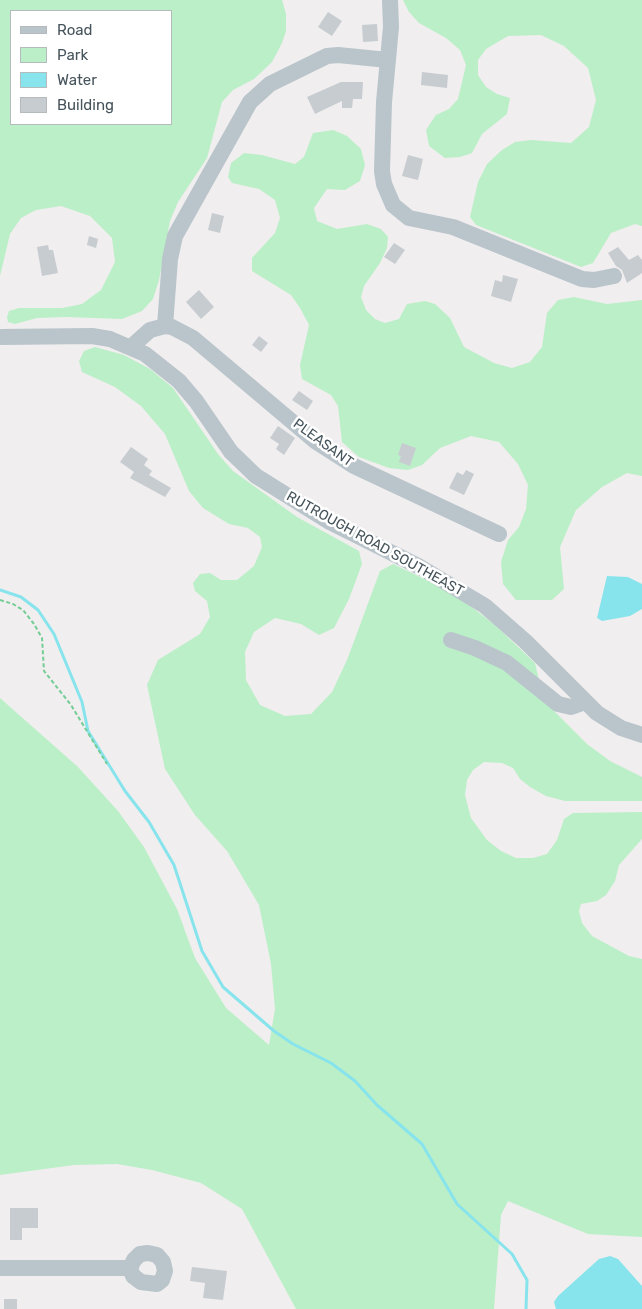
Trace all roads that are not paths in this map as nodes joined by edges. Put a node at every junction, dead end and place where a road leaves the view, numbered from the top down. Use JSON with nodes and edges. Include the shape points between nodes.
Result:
{"nodes":[{"id":1,"x":390,"y":0,"type":"edge"},
{"id":2,"x":388,"y":60,"type":"junction"},
{"id":3,"x":614,"y":276,"type":"dead end"},
{"id":4,"x":165,"y":326,"type":"junction"},
{"id":5,"x":0,"y":337,"type":"edge"},
{"id":6,"x":132,"y":347,"type":"junction"},
{"id":7,"x":499,"y":534,"type":"dead end"},
{"id":8,"x":451,"y":640,"type":"dead end"},
{"id":9,"x":585,"y":702,"type":"junction"},
{"id":10,"x":642,"y":735,"type":"edge"},
{"id":11,"x":0,"y":1268,"type":"edge"},
{"id":12,"x":130,"y":1268,"type":"dead end"}],
"edges":[{"from":1,"to":2,"type":"street"},
{"from":2,"to":3,"type":"street","via":[[382,172],[387,193],[400,212],[417,221],[453,227],[582,278],[594,280]]},
{"from":2,"to":4,"type":"street","via":[[327,56],[270,84],[250,102],[175,236]]},
{"from":4,"to":6,"type":"street","via":[[150,330]]},
{"from":4,"to":7,"type":"street","name":"PLEASANT","via":[[193,338],[316,441],[354,466]]},
{"from":5,"to":6,"type":"street","name":"RUTROUGH ROAD SOUTHEAST","via":[[92,336],[110,338]]},
{"from":6,"to":9,"type":"street","name":"RUTROUGH ROAD SOUTHEAST","via":[[179,381],[231,452],[256,476],[328,521],[428,572],[485,606]]},
{"from":8,"to":9,"type":"street","via":[[507,663],[558,704],[572,707]]},
{"from":9,"to":10,"type":"street","name":"RUTROUGH ROAD SOUTHEAST","via":[[612,723]]},
{"from":11,"to":12,"type":"street"}]}
